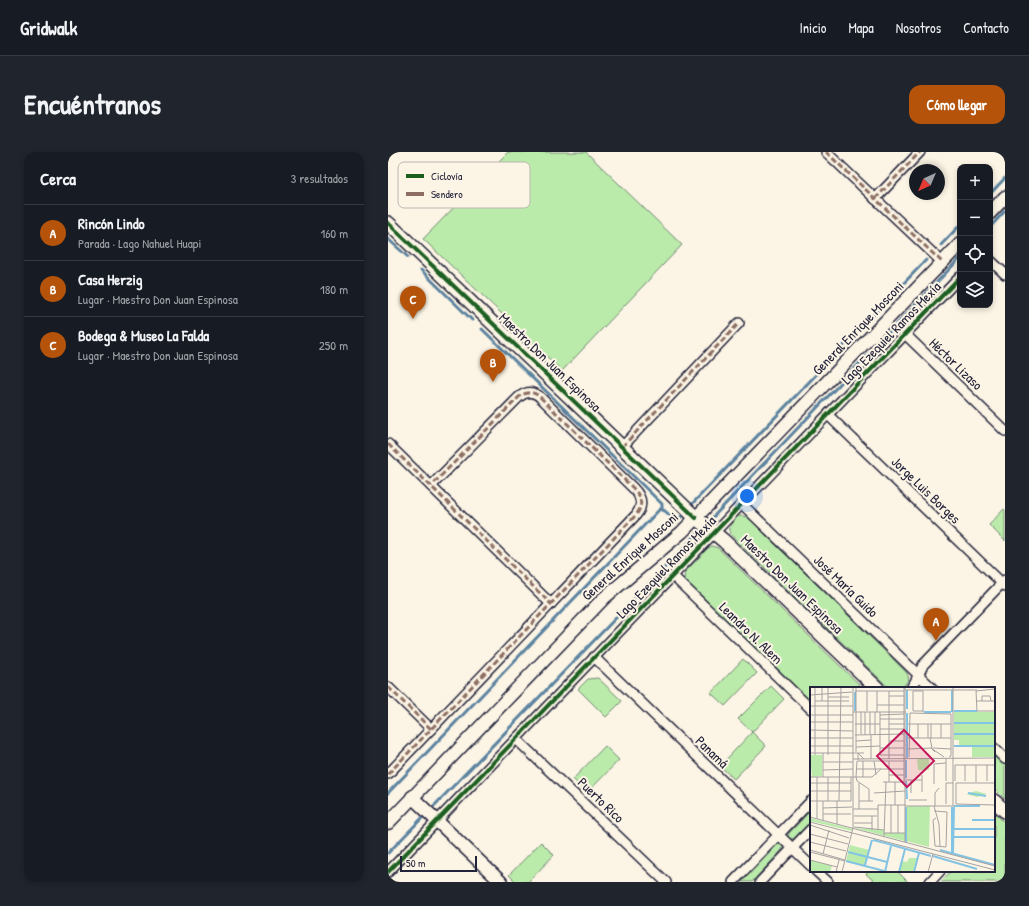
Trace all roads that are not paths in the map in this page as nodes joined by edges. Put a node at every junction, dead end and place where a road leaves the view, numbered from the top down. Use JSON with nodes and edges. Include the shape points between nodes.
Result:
{"nodes":[{"id":1,"x":826,"y":152,"type":"edge"},
{"id":2,"x":920,"y":152,"type":"edge"},
{"id":3,"x":1005,"y":197,"type":"edge"},
{"id":4,"x":876,"y":199,"type":"junction"},
{"id":5,"x":993,"y":210,"type":"edge"},
{"id":6,"x":388,"y":223,"type":"edge"},
{"id":7,"x":957,"y":247,"type":"edge"},
{"id":8,"x":942,"y":262,"type":"junction"},
{"id":9,"x":993,"y":263,"type":"edge"},
{"id":10,"x":1005,"y":274,"type":"edge"},
{"id":11,"x":957,"y":280,"type":"edge"},
{"id":12,"x":739,"y":323,"type":"dead end"},
{"id":13,"x":905,"y":334,"type":"junction"},
{"id":14,"x":828,"y":415,"type":"junction"},
{"id":15,"x":1005,"y":431,"type":"edge"},
{"id":16,"x":388,"y":444,"type":"edge"},
{"id":17,"x":622,"y":447,"type":"junction"},
{"id":18,"x":431,"y":486,"type":"junction"},
{"id":19,"x":742,"y":504,"type":"junction"},
{"id":20,"x":696,"y":518,"type":"junction"},
{"id":21,"x":714,"y":533,"type":"junction"},
{"id":22,"x":673,"y":576,"type":"junction"},
{"id":23,"x":1004,"y":583,"type":"edge"},
{"id":24,"x":551,"y":604,"type":"junction"},
{"id":25,"x":594,"y":658,"type":"junction"},
{"id":26,"x":918,"y":675,"type":"junction"},
{"id":27,"x":388,"y":687,"type":"edge"},
{"id":28,"x":876,"y":687,"type":"edge"},
{"id":29,"x":912,"y":687,"type":"edge"},
{"id":30,"x":931,"y":687,"type":"edge"},
{"id":31,"x":810,"y":708,"type":"edge"},
{"id":32,"x":431,"y":729,"type":"junction"},
{"id":33,"x":516,"y":739,"type":"junction"},
{"id":34,"x":995,"y":749,"type":"edge"},
{"id":35,"x":1005,"y":759,"type":"edge"},
{"id":36,"x":388,"y":774,"type":"edge"},
{"id":37,"x":412,"y":797,"type":"junction"},
{"id":38,"x":810,"y":802,"type":"edge"},
{"id":39,"x":995,"y":802,"type":"edge"},
{"id":40,"x":1005,"y":811,"type":"edge"},
{"id":41,"x":437,"y":821,"type":"junction"},
{"id":42,"x":388,"y":823,"type":"edge"},
{"id":43,"x":810,"y":830,"type":"edge"},
{"id":44,"x":779,"y":835,"type":"junction"},
{"id":45,"x":792,"y":848,"type":"junction"},
{"id":46,"x":810,"y":865,"type":"edge"},
{"id":47,"x":388,"y":872,"type":"edge"},
{"id":48,"x":817,"y":872,"type":"edge"},
{"id":49,"x":939,"y":872,"type":"edge"},
{"id":50,"x":501,"y":882,"type":"edge"},
{"id":51,"x":666,"y":882,"type":"edge"},
{"id":52,"x":733,"y":882,"type":"edge"},
{"id":53,"x":760,"y":882,"type":"edge"},
{"id":54,"x":828,"y":882,"type":"edge"},
{"id":55,"x":930,"y":882,"type":"edge"}],
"edges":[{"from":1,"to":4,"type":"street"},
{"from":2,"to":4,"type":"street"},
{"from":3,"to":5,"type":"street"},
{"from":4,"to":8,"type":"street"},
{"from":6,"to":17,"type":"main road","name":"Maestro Don Juan Espinosa"},
{"from":7,"to":8,"type":"street","name":"General Enrique Mosconi"},
{"from":8,"to":20,"type":"street","name":"General Enrique Mosconi"},
{"from":9,"to":10,"type":"street"},
{"from":11,"to":13,"type":"street","name":"Lago Ezequiel Ramos Mexía"},
{"from":12,"to":17,"type":"street"},
{"from":13,"to":14,"type":"street","name":"Lago Ezequiel Ramos Mexía"},
{"from":13,"to":15,"type":"street","name":"Héctor Lizaso"},
{"from":14,"to":19,"type":"street","name":"Lago Ezequiel Ramos Mexía"},
{"from":14,"to":23,"type":"street","name":"Jorge Luis Borges"},
{"from":16,"to":18,"type":"street"},
{"from":17,"to":20,"type":"main road","name":"Maestro Don Juan Espinosa"},
{"from":18,"to":24,"type":"street"},
{"from":18,"to":24,"type":"street","via":[[519,397],[530,392],[541,398],[633,488],[641,502],[640,510]]},
{"from":19,"to":21,"type":"street","name":"Lago Ezequiel Ramos Mexía"},
{"from":19,"to":26,"type":"street","name":"José María Guido"},
{"from":20,"to":21,"type":"main road","name":"Maestro Don Juan Espinosa"},
{"from":20,"to":37,"type":"street","name":"General Enrique Mosconi","via":[[604,598]]},
{"from":21,"to":22,"type":"street","name":"Lago Ezequiel Ramos Mexía"},
{"from":21,"to":28,"type":"main road","name":"Maestro Don Juan Espinosa"},
{"from":22,"to":25,"type":"street","name":"Lago Ezequiel Ramos Mexía"},
{"from":22,"to":31,"type":"street","name":"Leandro N. Alem"},
{"from":23,"to":26,"type":"street","via":[[925,663]]},
{"from":24,"to":32,"type":"street"},
{"from":25,"to":33,"type":"street","name":"Lago Ezequiel Ramos Mexía"},
{"from":25,"to":44,"type":"street","name":"Panamá"},
{"from":26,"to":29,"type":"street"},
{"from":26,"to":30,"type":"street","name":"José María Guido"},
{"from":27,"to":32,"type":"street"},
{"from":32,"to":36,"type":"street"},
{"from":33,"to":41,"type":"street","name":"Lago Ezequiel Ramos Mexía"},
{"from":33,"to":51,"type":"street","name":"Puerto Rico"},
{"from":34,"to":35,"type":"street"},
{"from":37,"to":41,"type":"street"},
{"from":37,"to":42,"type":"street","name":"General Enrique Mosconi"},
{"from":38,"to":44,"type":"street"},
{"from":39,"to":40,"type":"main road"},
{"from":41,"to":47,"type":"street","name":"Lago Ezequiel Ramos Mexía"},
{"from":41,"to":50,"type":"street"},
{"from":43,"to":45,"type":"street"},
{"from":44,"to":45,"type":"street","name":"Panamá"},
{"from":44,"to":52,"type":"street"},
{"from":45,"to":46,"type":"street","name":"Panamá"},
{"from":45,"to":53,"type":"street"},
{"from":48,"to":54,"type":"street"},
{"from":49,"to":55,"type":"street"}]}
